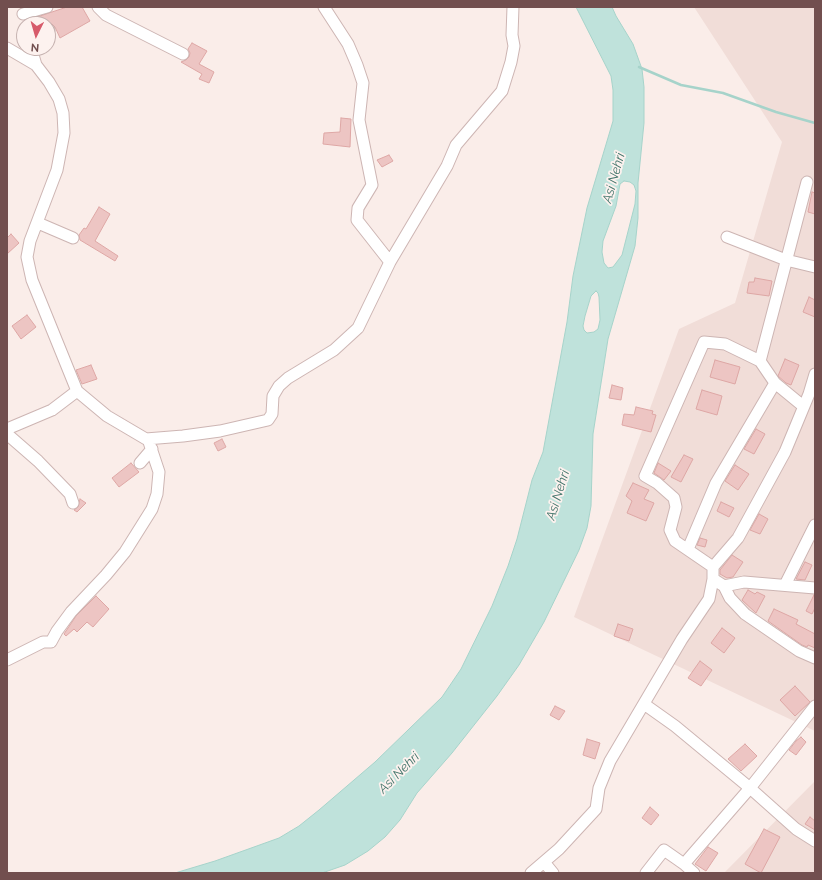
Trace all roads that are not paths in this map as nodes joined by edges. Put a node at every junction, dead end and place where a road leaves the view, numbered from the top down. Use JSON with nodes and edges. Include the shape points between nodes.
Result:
{"nodes":[{"id":1,"x":47,"y":7,"type":"edge"},
{"id":2,"x":98,"y":7,"type":"edge"},
{"id":3,"x":324,"y":7,"type":"edge"},
{"id":4,"x":513,"y":7,"type":"edge"},
{"id":5,"x":23,"y":15,"type":"edge"},
{"id":6,"x":7,"y":48,"type":"edge"},
{"id":7,"x":182,"y":54,"type":"dead end"},
{"id":8,"x":33,"y":56,"type":"edge"},
{"id":9,"x":36,"y":65,"type":"junction"},
{"id":10,"x":807,"y":182,"type":"dead end"},
{"id":11,"x":38,"y":222,"type":"junction"},
{"id":12,"x":727,"y":237,"type":"dead end"},
{"id":13,"x":73,"y":238,"type":"dead end"},
{"id":14,"x":786,"y":260,"type":"junction"},
{"id":15,"x":390,"y":262,"type":"junction"},
{"id":16,"x":815,"y":267,"type":"edge"},
{"id":17,"x":760,"y":361,"type":"junction"},
{"id":18,"x":815,"y":374,"type":"edge"},
{"id":19,"x":775,"y":383,"type":"junction"},
{"id":20,"x":77,"y":391,"type":"junction"},
{"id":21,"x":812,"y":395,"type":"edge"},
{"id":22,"x":803,"y":406,"type":"junction"},
{"id":23,"x":7,"y":429,"type":"edge"},
{"id":24,"x":7,"y":434,"type":"edge"},
{"id":25,"x":150,"y":444,"type":"junction"},
{"id":26,"x":140,"y":463,"type":"dead end"},
{"id":27,"x":73,"y":503,"type":"dead end"},
{"id":28,"x":815,"y":525,"type":"edge"},
{"id":29,"x":688,"y":549,"type":"junction"},
{"id":30,"x":713,"y":573,"type":"junction"},
{"id":31,"x":785,"y":585,"type":"junction"},
{"id":32,"x":724,"y":586,"type":"junction"},
{"id":33,"x":815,"y":588,"type":"edge"},
{"id":34,"x":815,"y":658,"type":"edge"},
{"id":35,"x":7,"y":660,"type":"edge"},
{"id":36,"x":644,"y":704,"type":"junction"},
{"id":37,"x":815,"y":706,"type":"edge"},
{"id":38,"x":750,"y":788,"type":"junction"},
{"id":39,"x":815,"y":841,"type":"edge"},
{"id":40,"x":544,"y":862,"type":"junction"},
{"id":41,"x":684,"y":864,"type":"junction"},
{"id":42,"x":531,"y":873,"type":"edge"},
{"id":43,"x":553,"y":873,"type":"edge"},
{"id":44,"x":646,"y":873,"type":"edge"},
{"id":45,"x":694,"y":873,"type":"edge"}],
"edges":[{"from":1,"to":5,"type":"street"},
{"from":2,"to":7,"type":"street","via":[[111,17]]},
{"from":3,"to":15,"type":"street","via":[[348,44],[362,83],[359,120],[372,185],[358,208],[357,220]]},
{"from":4,"to":15,"type":"street","via":[[514,46],[502,91],[456,145],[447,166]]},
{"from":6,"to":9,"type":"street"},
{"from":8,"to":9,"type":"street"},
{"from":9,"to":11,"type":"street","via":[[59,100],[63,113],[64,133],[57,170]]},
{"from":10,"to":14,"type":"street"},
{"from":11,"to":13,"type":"street"},
{"from":11,"to":20,"type":"street","via":[[27,257],[32,280]]},
{"from":12,"to":14,"type":"street"},
{"from":14,"to":16,"type":"street"},
{"from":14,"to":17,"type":"street"},
{"from":15,"to":25,"type":"street","via":[[358,328],[334,350],[279,386],[273,396],[272,414],[268,420]]},
{"from":17,"to":19,"type":"street"},
{"from":17,"to":29,"type":"street","via":[[725,344],[704,342],[645,476],[674,498],[676,507],[670,530],[676,541]]},
{"from":18,"to":21,"type":"street"},
{"from":19,"to":22,"type":"street"},
{"from":19,"to":29,"type":"street","via":[[716,483]]},
{"from":20,"to":23,"type":"street","via":[[52,410]]},
{"from":20,"to":25,"type":"street","via":[[108,416]]},
{"from":21,"to":22,"type":"street"},
{"from":22,"to":30,"type":"street","via":[[785,452],[738,538]]},
{"from":24,"to":27,"type":"street","via":[[70,494]]},
{"from":25,"to":26,"type":"street"},
{"from":25,"to":35,"type":"street","via":[[159,472],[156,494],[152,509],[125,552],[71,612],[51,642],[43,642]]},
{"from":28,"to":31,"type":"street"},
{"from":29,"to":30,"type":"street"},
{"from":30,"to":32,"type":"street"},
{"from":30,"to":36,"type":"street","via":[[709,599]]},
{"from":31,"to":32,"type":"street","via":[[744,582]]},
{"from":31,"to":33,"type":"street"},
{"from":32,"to":34,"type":"street","via":[[730,598],[745,614],[799,651]]},
{"from":36,"to":38,"type":"street","via":[[675,726]]},
{"from":36,"to":40,"type":"street","via":[[610,761],[599,788],[596,809]]},
{"from":37,"to":38,"type":"street"},
{"from":38,"to":39,"type":"street","via":[[796,829]]},
{"from":38,"to":41,"type":"street"},
{"from":40,"to":42,"type":"street"},
{"from":40,"to":43,"type":"street"},
{"from":41,"to":44,"type":"street","via":[[664,850]]},
{"from":41,"to":45,"type":"street"}]}
